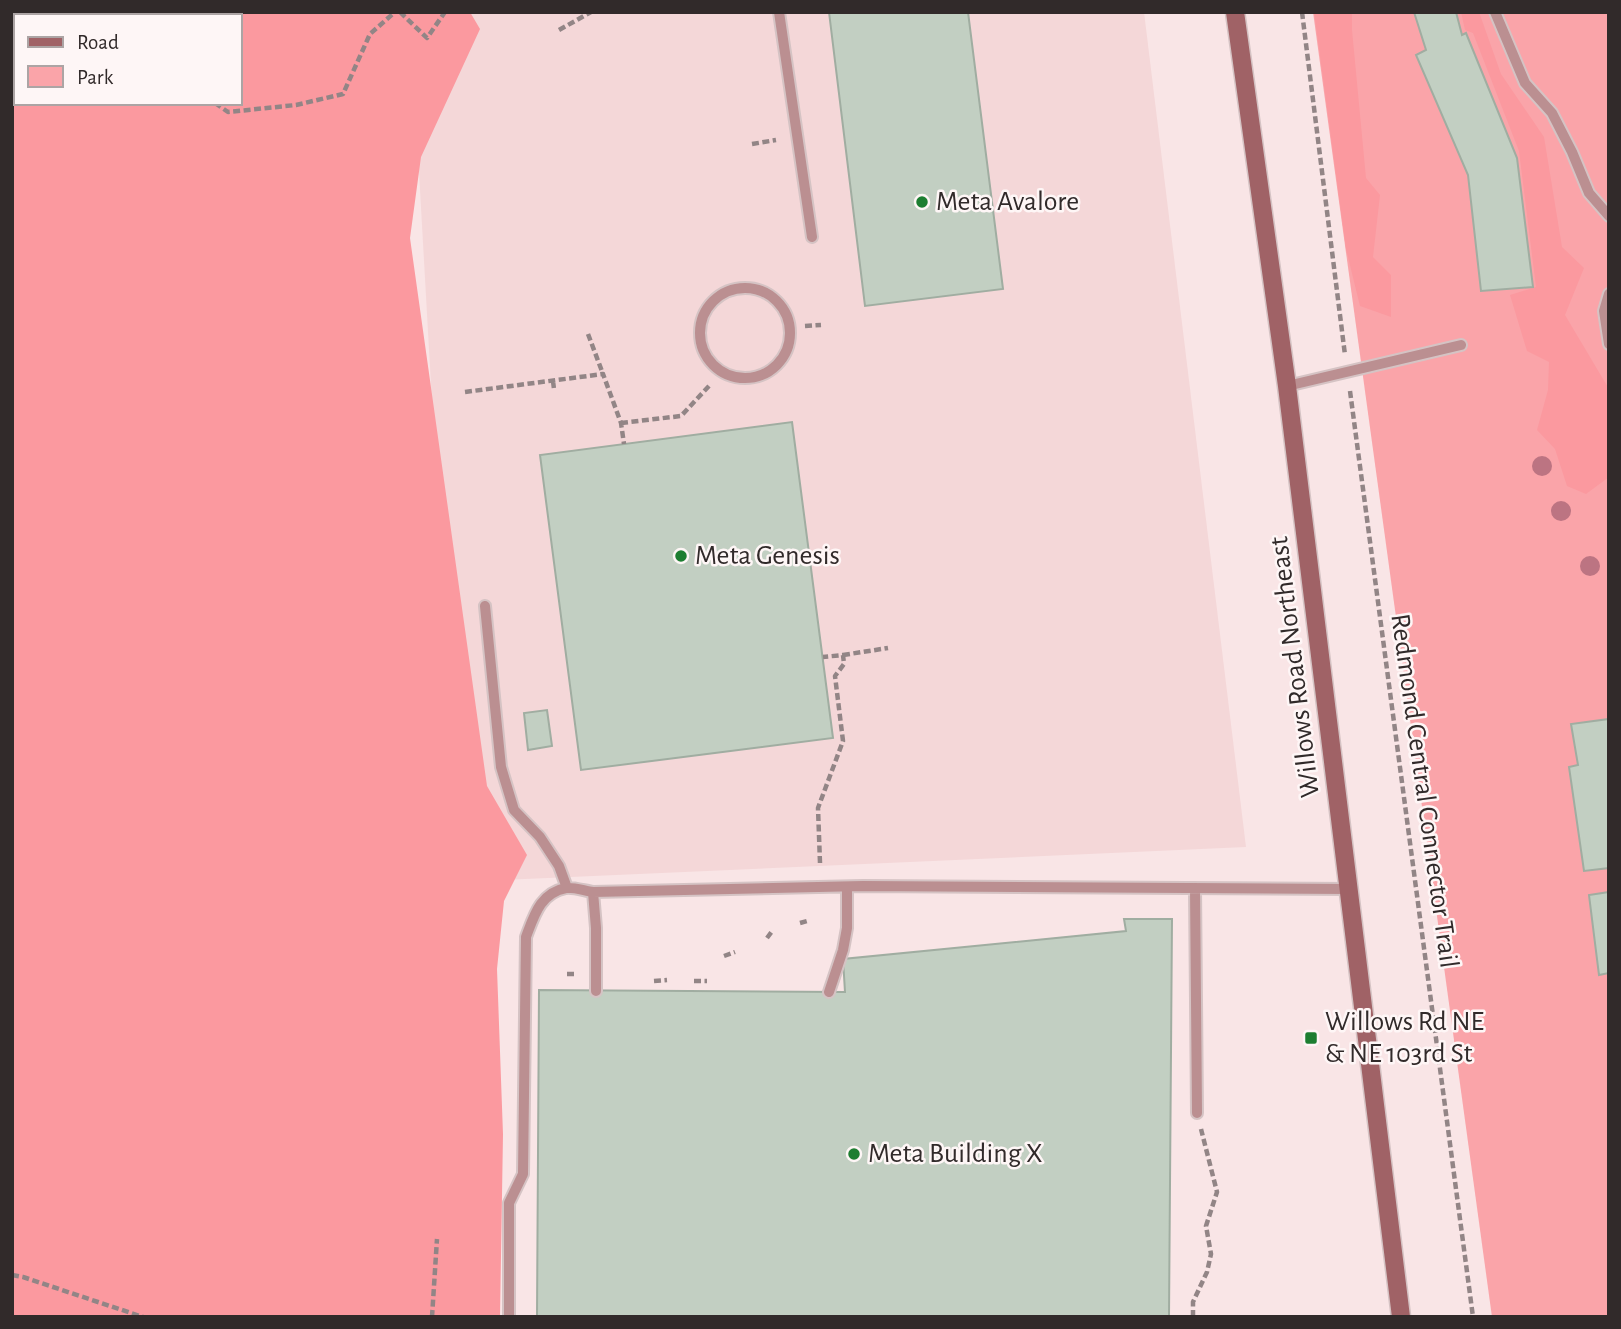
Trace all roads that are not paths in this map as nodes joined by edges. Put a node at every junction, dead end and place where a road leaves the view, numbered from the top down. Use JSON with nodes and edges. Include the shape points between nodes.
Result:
{"nodes":[{"id":1,"x":779,"y":12,"type":"edge"},
{"id":2,"x":1235,"y":12,"type":"edge"},
{"id":3,"x":1495,"y":12,"type":"edge"},
{"id":4,"x":1609,"y":216,"type":"edge"},
{"id":5,"x":812,"y":237,"type":"dead end"},
{"id":6,"x":1609,"y":294,"type":"edge"},
{"id":7,"x":1609,"y":344,"type":"edge"},
{"id":8,"x":1461,"y":345,"type":"dead end"},
{"id":9,"x":751,"y":378,"type":"joint"},
{"id":10,"x":1287,"y":386,"type":"junction"},
{"id":11,"x":485,"y":606,"type":"dead end"},
{"id":12,"x":847,"y":887,"type":"junction"},
{"id":13,"x":567,"y":888,"type":"junction"},
{"id":14,"x":1195,"y":888,"type":"junction"},
{"id":15,"x":1349,"y":889,"type":"junction"},
{"id":16,"x":593,"y":892,"type":"junction"},
{"id":17,"x":596,"y":991,"type":"dead end"},
{"id":18,"x":829,"y":992,"type":"dead end"},
{"id":19,"x":1197,"y":1113,"type":"road end"},
{"id":20,"x":509,"y":1317,"type":"edge"},
{"id":21,"x":1401,"y":1317,"type":"edge"}],
"edges":[{"from":1,"to":5,"type":"lane"},
{"from":2,"to":10,"type":"main road","name":"Willows Road Northeast"},
{"from":3,"to":4,"type":"lane","via":[[1525,83],[1552,113],[1589,193]]},
{"from":6,"to":7,"type":"lane","via":[[1604,311]]},
{"from":8,"to":10,"type":"lane"},
{"from":9,"to":9,"type":"lane","via":[[777,365],[790,341],[790,326],[771,297],[752,288],[737,288],[716,298],[702,316],[701,348],[721,372]]},
{"from":10,"to":15,"type":"main road","name":"Willows Road Northeast"},
{"from":11,"to":13,"type":"lane","via":[[500,767],[514,810],[547,847]]},
{"from":12,"to":14,"type":"lane"},
{"from":12,"to":16,"type":"lane"},
{"from":12,"to":18,"type":"lane","via":[[847,928]]},
{"from":13,"to":16,"type":"lane"},
{"from":13,"to":20,"type":"lane","via":[[538,905],[526,937],[523,1174],[509,1203]]},
{"from":14,"to":15,"type":"lane"},
{"from":14,"to":19,"type":"lane"},
{"from":15,"to":21,"type":"main road","name":"Willows Road Northeast"},
{"from":16,"to":17,"type":"lane"}]}
